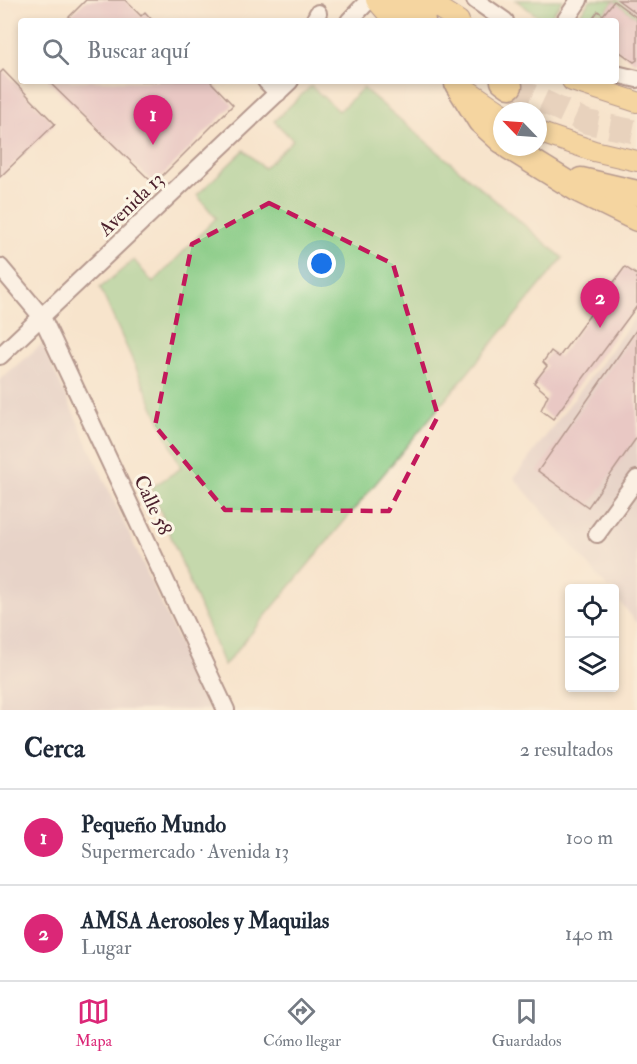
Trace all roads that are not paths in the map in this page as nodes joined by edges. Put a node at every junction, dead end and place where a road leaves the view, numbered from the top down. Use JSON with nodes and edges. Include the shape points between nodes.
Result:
{"nodes":[{"id":1,"x":369,"y":0,"type":"edge"},
{"id":2,"x":376,"y":0,"type":"edge"},
{"id":3,"x":399,"y":0,"type":"edge"},
{"id":4,"x":426,"y":0,"type":"edge"},
{"id":5,"x":475,"y":0,"type":"edge"},
{"id":6,"x":579,"y":0,"type":"edge"},
{"id":7,"x":352,"y":18,"type":"edge"},
{"id":8,"x":391,"y":18,"type":"edge"},
{"id":9,"x":420,"y":18,"type":"edge"},
{"id":10,"x":454,"y":18,"type":"edge"},
{"id":11,"x":501,"y":18,"type":"edge"},
{"id":12,"x":567,"y":18,"type":"edge"},
{"id":13,"x":619,"y":75,"type":"edge"},
{"id":14,"x":637,"y":79,"type":"edge"},
{"id":15,"x":457,"y":84,"type":"edge"},
{"id":16,"x":459,"y":84,"type":"edge"},
{"id":17,"x":581,"y":84,"type":"edge"},
{"id":18,"x":278,"y":85,"type":"edge"},
{"id":19,"x":637,"y":102,"type":"edge"},
{"id":20,"x":493,"y":106,"type":"edge"},
{"id":21,"x":493,"y":133,"type":"edge"},
{"id":22,"x":547,"y":135,"type":"edge"},
{"id":23,"x":525,"y":156,"type":"edge"},
{"id":24,"x":637,"y":161,"type":"edge"},
{"id":25,"x":553,"y":172,"type":"junction"},
{"id":26,"x":637,"y":193,"type":"edge"},
{"id":27,"x":637,"y":219,"type":"edge"},
{"id":28,"x":0,"y":267,"type":"edge"},
{"id":29,"x":42,"y":317,"type":"junction"},
{"id":30,"x":0,"y":356,"type":"edge"},
{"id":31,"x":637,"y":479,"type":"edge"},
{"id":32,"x":597,"y":534,"type":"dead end"},
{"id":33,"x":226,"y":710,"type":"edge"}],
"edges":[{"from":1,"to":7,"type":"street"},
{"from":2,"to":8,"type":"main road"},
{"from":3,"to":9,"type":"highway"},
{"from":4,"to":10,"type":"main road"},
{"from":5,"to":11,"type":"street"},
{"from":6,"to":12,"type":"street"},
{"from":13,"to":14,"type":"street"},
{"from":15,"to":21,"type":"highway","via":[[480,121]]},
{"from":16,"to":20,"type":"main road"},
{"from":17,"to":19,"type":"main road"},
{"from":18,"to":29,"type":"street","name":"Avenida 13"},
{"from":22,"to":24,"type":"main road"},
{"from":23,"to":25,"type":"highway"},
{"from":25,"to":26,"type":"highway"},
{"from":25,"to":27,"type":"highway","via":[[580,191]]},
{"from":28,"to":29,"type":"street","name":"Calle 58"},
{"from":29,"to":30,"type":"street","name":"Avenida 13"},
{"from":29,"to":33,"type":"street","name":"Calle 58"},
{"from":31,"to":32,"type":"street"}]}
